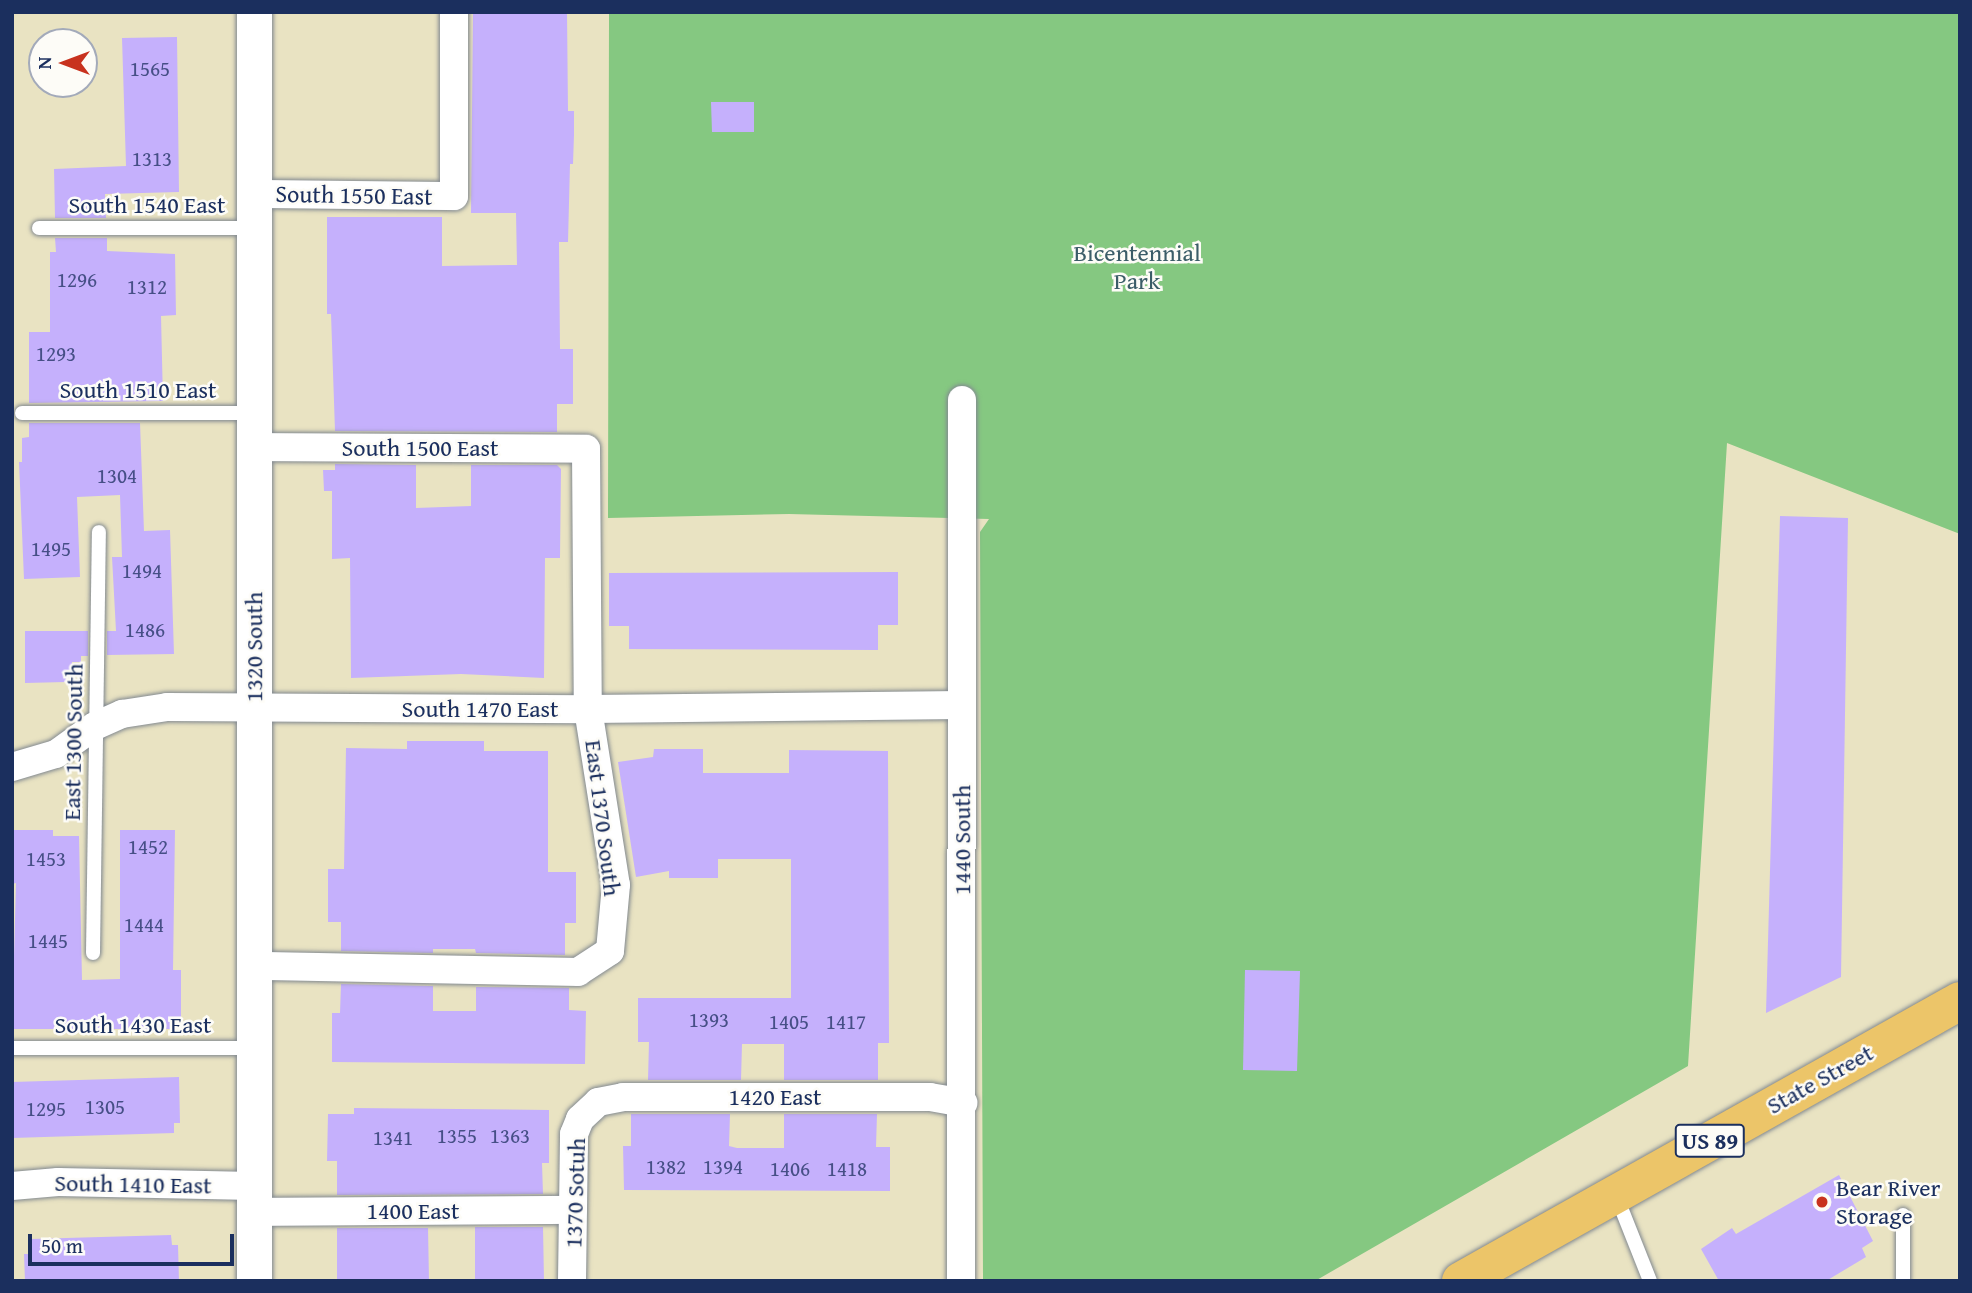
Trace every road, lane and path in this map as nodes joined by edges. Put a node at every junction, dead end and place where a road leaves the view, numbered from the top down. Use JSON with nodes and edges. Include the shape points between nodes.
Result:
{"nodes":[{"id":1,"x":254,"y":12,"type":"edge"},
{"id":2,"x":454,"y":12,"type":"edge"},
{"id":3,"x":254,"y":211,"type":"junction"},
{"id":4,"x":39,"y":228,"type":"dead end"},
{"id":5,"x":962,"y":400,"type":"dead end"},
{"id":6,"x":22,"y":413,"type":"dead end"},
{"id":7,"x":254,"y":430,"type":"junction"},
{"id":8,"x":586,"y":449,"type":"joint"},
{"id":9,"x":99,"y":532,"type":"dead end"},
{"id":10,"x":961,"y":705,"type":"junction"},
{"id":11,"x":254,"y":709,"type":"junction"},
{"id":12,"x":588,"y":709,"type":"junction"},
{"id":13,"x":95,"y":726,"type":"junction"},
{"id":14,"x":12,"y":767,"type":"edge"},
{"id":15,"x":93,"y":953,"type":"dead end"},
{"id":16,"x":254,"y":966,"type":"junction"},
{"id":17,"x":1960,"y":1001,"type":"edge"},
{"id":18,"x":12,"y":1048,"type":"edge"},
{"id":19,"x":254,"y":1048,"type":"junction"},
{"id":20,"x":962,"y":1103,"type":"junction"},
{"id":21,"x":589,"y":1109,"type":"joint"},
{"id":22,"x":12,"y":1186,"type":"edge"},
{"id":23,"x":1615,"y":1194,"type":"junction"},
{"id":24,"x":254,"y":1199,"type":"junction"},
{"id":25,"x":573,"y":1210,"type":"junction"},
{"id":26,"x":1903,"y":1215,"type":"dead end"},
{"id":27,"x":254,"y":1281,"type":"edge"},
{"id":28,"x":572,"y":1281,"type":"edge"},
{"id":29,"x":961,"y":1281,"type":"edge"},
{"id":30,"x":1461,"y":1281,"type":"edge"},
{"id":31,"x":1650,"y":1281,"type":"edge"},
{"id":32,"x":1903,"y":1281,"type":"edge"}],
"edges":[{"from":1,"to":3,"type":"street","name":"1320 South"},
{"from":2,"to":3,"type":"street","name":"South 1550 East","via":[[454,196]]},
{"from":3,"to":4,"type":"lane","name":"South 1540 East"},
{"from":3,"to":7,"type":"street","name":"1320 South"},
{"from":5,"to":10,"type":"street","name":"1440 South"},
{"from":6,"to":7,"type":"lane","name":"South 1510 East"},
{"from":7,"to":8,"type":"street","name":"South 1500 East"},
{"from":7,"to":11,"type":"street","name":"1320 South"},
{"from":8,"to":12,"type":"street","name":"East 1370 South"},
{"from":9,"to":13,"type":"lane","name":"East 1300 South"},
{"from":10,"to":12,"type":"street","name":"South 1470 East"},
{"from":10,"to":20,"type":"street","name":"1440 South"},
{"from":11,"to":12,"type":"street","name":"South 1470 East"},
{"from":11,"to":13,"type":"street","name":"South 1470 East","via":[[167,707],[122,714]]},
{"from":11,"to":16,"type":"street","name":"1320 South"},
{"from":12,"to":16,"type":"street","name":"East 1370 South","via":[[616,885],[610,951],[578,972]]},
{"from":13,"to":14,"type":"street","name":"South 1470 East","via":[[56,754]]},
{"from":13,"to":15,"type":"lane","name":"East 1300 South"},
{"from":16,"to":19,"type":"street","name":"1320 South"},
{"from":17,"to":23,"type":"main road","name":"State Street","number":"US 89"},
{"from":18,"to":19,"type":"lane","name":"South 1430 East"},
{"from":19,"to":24,"type":"street","name":"1320 South"},
{"from":20,"to":21,"type":"street","name":"1420 East","via":[[930,1097],[623,1097],[598,1102]]},
{"from":20,"to":29,"type":"street","name":"1440 South"},
{"from":21,"to":25,"type":"street","name":"1370 Sotuh","via":[[575,1134]]},
{"from":22,"to":24,"type":"street","name":"South 1410 East","via":[[58,1182]]},
{"from":23,"to":30,"type":"main road","name":"State Street","number":"US 89"},
{"from":23,"to":31,"type":"lane"},
{"from":24,"to":25,"type":"street","name":"1400 East"},
{"from":24,"to":27,"type":"street","name":"1320 South"},
{"from":25,"to":28,"type":"street","name":"1370 Sotuh"},
{"from":26,"to":32,"type":"lane"}]}
